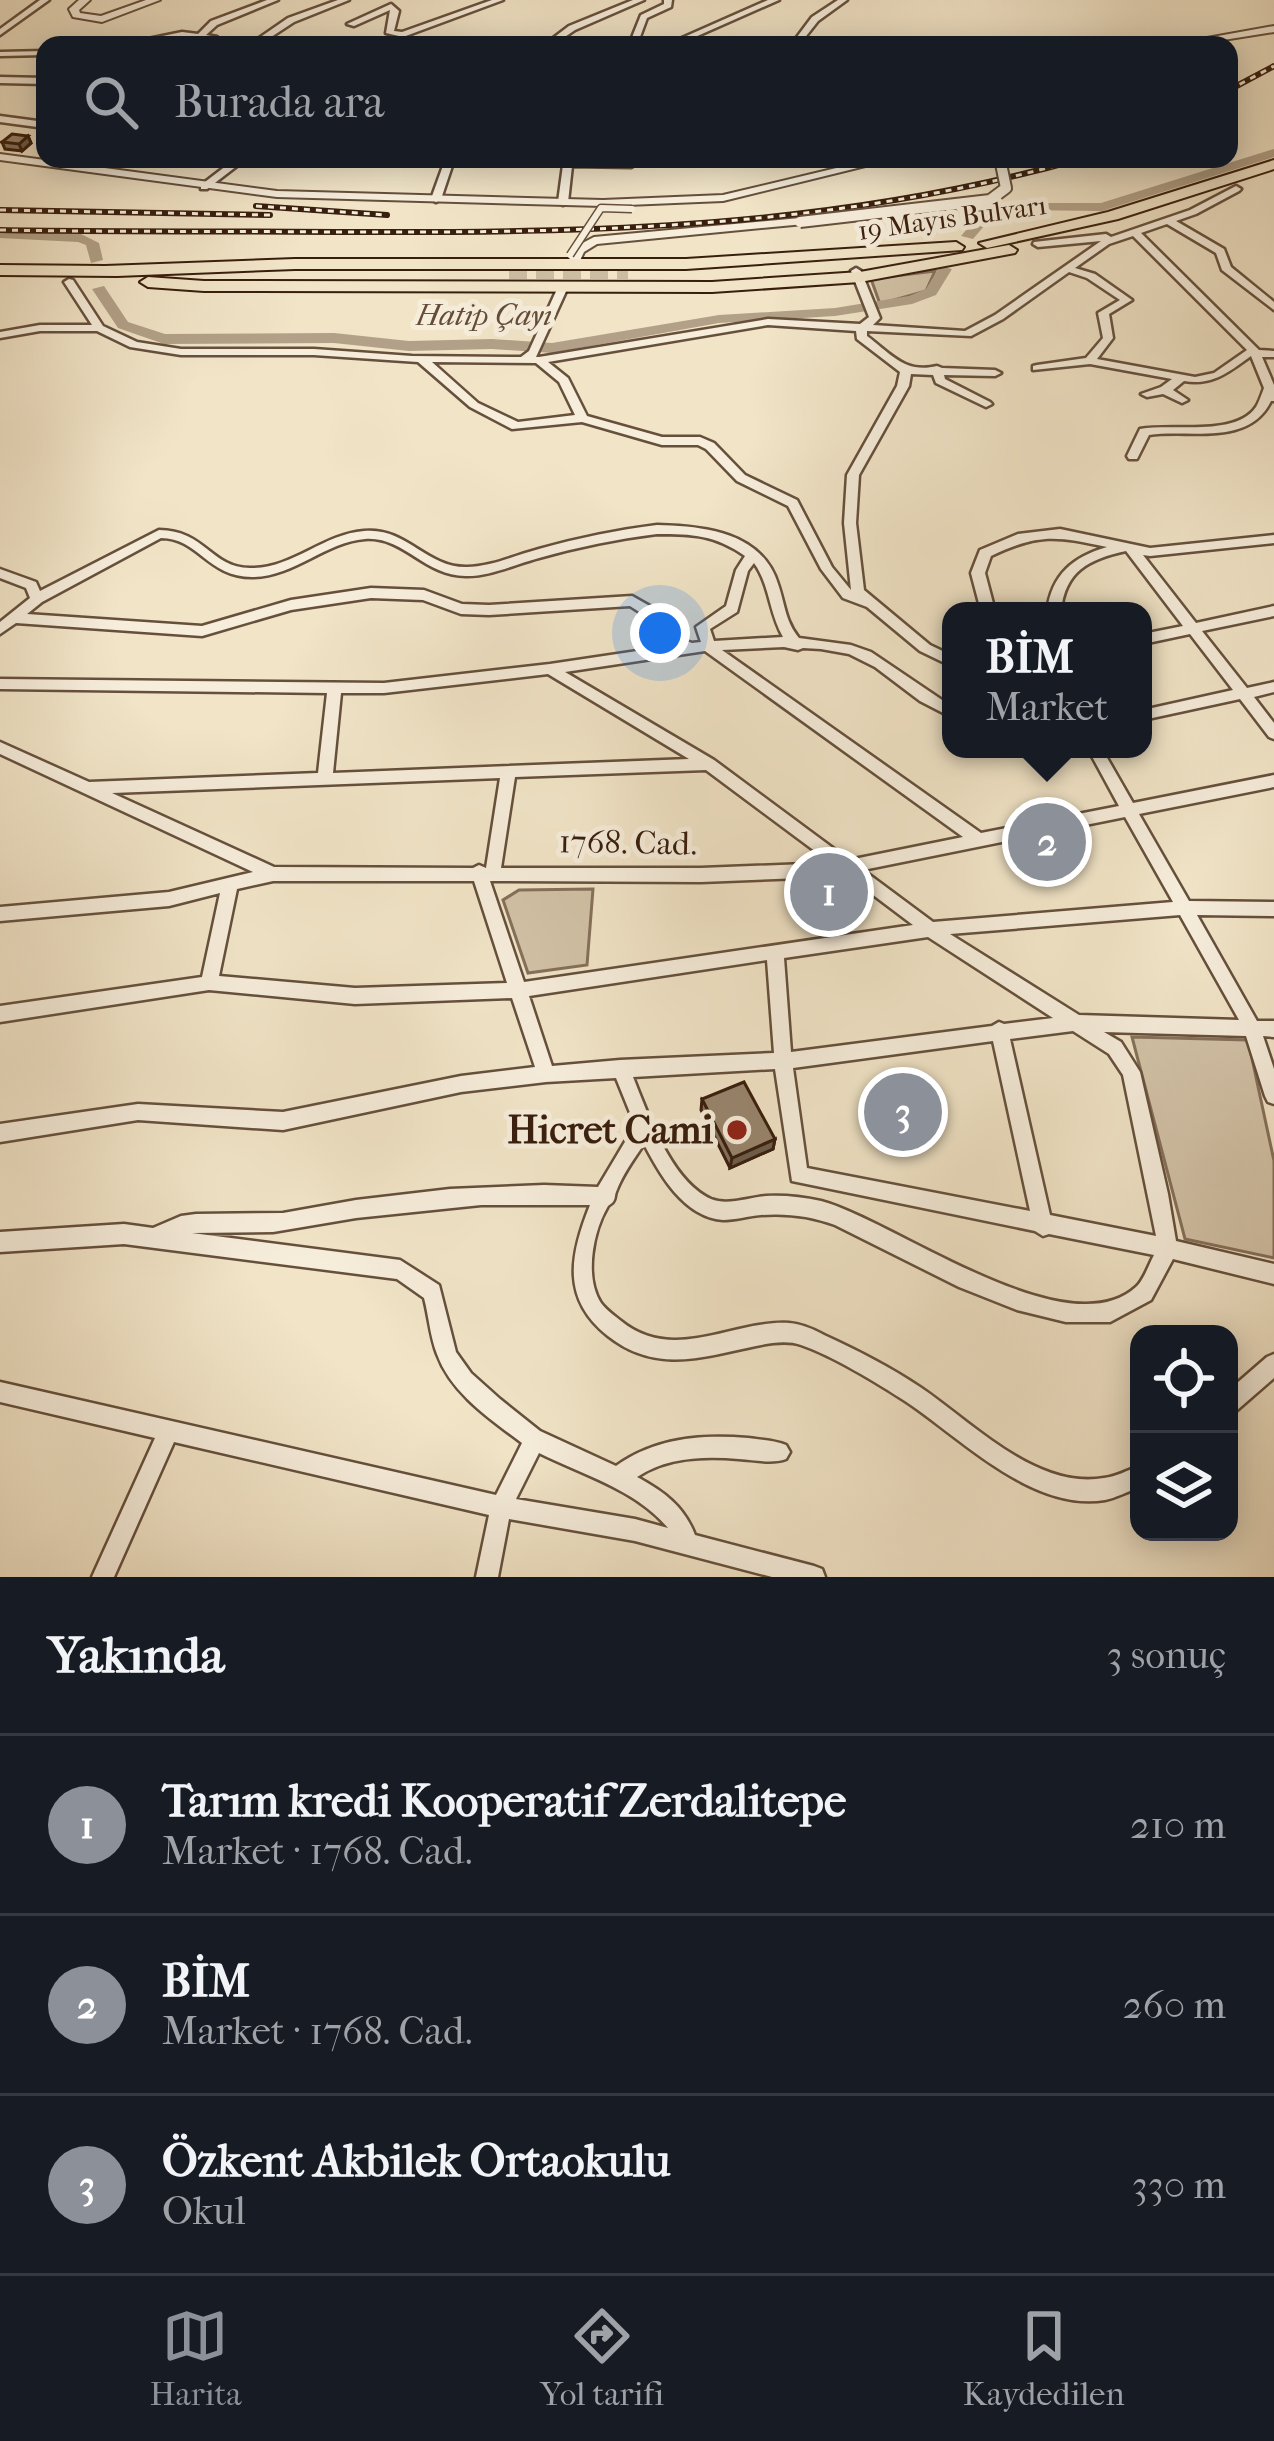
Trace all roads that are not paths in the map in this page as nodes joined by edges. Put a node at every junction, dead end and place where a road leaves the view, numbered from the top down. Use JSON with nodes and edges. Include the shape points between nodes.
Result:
{"nodes":[{"id":1,"x":45,"y":0,"type":"edge"},
{"id":2,"x":85,"y":0,"type":"edge"},
{"id":3,"x":96,"y":0,"type":"edge"},
{"id":4,"x":144,"y":0,"type":"edge"},
{"id":5,"x":155,"y":0,"type":"edge"},
{"id":6,"x":274,"y":0,"type":"edge"},
{"id":7,"x":328,"y":0,"type":"edge"},
{"id":8,"x":345,"y":0,"type":"edge"},
{"id":9,"x":499,"y":0,"type":"edge"},
{"id":10,"x":640,"y":0,"type":"edge"},
{"id":11,"x":668,"y":0,"type":"edge"},
{"id":12,"x":775,"y":0,"type":"edge"},
{"id":13,"x":843,"y":0,"type":"edge"},
{"id":14,"x":308,"y":14,"type":"junction"},
{"id":15,"x":351,"y":24,"type":"dead end"},
{"id":16,"x":1274,"y":29,"type":"edge"},
{"id":17,"x":0,"y":33,"type":"edge"},
{"id":18,"x":203,"y":36,"type":"edge"},
{"id":19,"x":269,"y":36,"type":"edge"},
{"id":20,"x":561,"y":36,"type":"edge"},
{"id":21,"x":637,"y":36,"type":"edge"},
{"id":22,"x":691,"y":36,"type":"edge"},
{"id":23,"x":802,"y":36,"type":"edge"},
{"id":24,"x":1230,"y":36,"type":"edge"},
{"id":25,"x":36,"y":53,"type":"edge"},
{"id":26,"x":0,"y":55,"type":"edge"},
{"id":27,"x":0,"y":80,"type":"edge"},
{"id":28,"x":36,"y":81,"type":"edge"},
{"id":29,"x":0,"y":119,"type":"edge"},
{"id":30,"x":36,"y":124,"type":"edge"},
{"id":31,"x":0,"y":157,"type":"edge"},
{"id":32,"x":36,"y":160,"type":"edge"},
{"id":33,"x":1274,"y":164,"type":"edge"},
{"id":34,"x":99,"y":168,"type":"edge"},
{"id":35,"x":230,"y":168,"type":"edge"},
{"id":36,"x":446,"y":168,"type":"edge"},
{"id":37,"x":564,"y":168,"type":"edge"},
{"id":38,"x":850,"y":168,"type":"edge"},
{"id":39,"x":1002,"y":168,"type":"edge"},
{"id":40,"x":1274,"y":176,"type":"edge"},
{"id":41,"x":204,"y":187,"type":"junction"},
{"id":42,"x":1236,"y":189,"type":"junction"},
{"id":43,"x":436,"y":199,"type":"junction"},
{"id":44,"x":563,"y":202,"type":"junction"},
{"id":45,"x":632,"y":208,"type":"dead end"},
{"id":46,"x":1168,"y":221,"type":"junction"},
{"id":47,"x":1128,"y":232,"type":"junction"},
{"id":48,"x":1038,"y":244,"type":"junction"},
{"id":49,"x":1088,"y":245,"type":"junction"},
{"id":50,"x":999,"y":248,"type":"junction"},
{"id":51,"x":926,"y":258,"type":"junction"},
{"id":52,"x":571,"y":262,"type":"junction"},
{"id":53,"x":1065,"y":268,"type":"junction"},
{"id":54,"x":0,"y":270,"type":"edge"},
{"id":55,"x":858,"y":274,"type":"junction"},
{"id":56,"x":515,"y":276,"type":"junction"},
{"id":57,"x":625,"y":276,"type":"junction"},
{"id":58,"x":0,"y":281,"type":"edge"},
{"id":59,"x":69,"y":282,"type":"junction"},
{"id":60,"x":570,"y":287,"type":"junction"},
{"id":61,"x":1274,"y":307,"type":"edge"},
{"id":62,"x":99,"y":328,"type":"junction"},
{"id":63,"x":862,"y":328,"type":"junction"},
{"id":64,"x":0,"y":335,"type":"edge"},
{"id":65,"x":1254,"y":351,"type":"junction"},
{"id":66,"x":1274,"y":354,"type":"edge"},
{"id":67,"x":533,"y":355,"type":"junction"},
{"id":68,"x":421,"y":359,"type":"junction"},
{"id":69,"x":1090,"y":361,"type":"junction"},
{"id":70,"x":1037,"y":368,"type":"dead end"},
{"id":71,"x":937,"y":369,"type":"junction"},
{"id":72,"x":906,"y":370,"type":"junction"},
{"id":73,"x":995,"y":373,"type":"dead end"},
{"id":74,"x":1180,"y":379,"type":"junction"},
{"id":75,"x":1165,"y":390,"type":"junction"},
{"id":76,"x":1272,"y":392,"type":"edge"},
{"id":77,"x":1147,"y":394,"type":"dead end"},
{"id":78,"x":1182,"y":400,"type":"dead end"},
{"id":79,"x":986,"y":404,"type":"dead end"},
{"id":80,"x":582,"y":418,"type":"junction"},
{"id":81,"x":1133,"y":456,"type":"dead end"},
{"id":82,"x":1274,"y":539,"type":"edge"},
{"id":83,"x":1130,"y":547,"type":"junction"},
{"id":84,"x":753,"y":554,"type":"junction"},
{"id":85,"x":0,"y":573,"type":"edge"},
{"id":86,"x":37,"y":599,"type":"junction"},
{"id":87,"x":867,"y":602,"type":"junction"},
{"id":88,"x":986,"y":602,"type":"edge"},
{"id":89,"x":1054,"y":602,"type":"edge"},
{"id":90,"x":1274,"y":611,"type":"edge"},
{"id":91,"x":5,"y":624,"type":"edge"},
{"id":92,"x":1191,"y":628,"type":"junction"},
{"id":93,"x":1152,"y":637,"type":"edge"},
{"id":94,"x":798,"y":645,"type":"junction"},
{"id":95,"x":702,"y":648,"type":"junction"},
{"id":96,"x":942,"y":656,"type":"edge"},
{"id":97,"x":550,"y":669,"type":"junction"},
{"id":98,"x":0,"y":684,"type":"edge"},
{"id":99,"x":335,"y":687,"type":"junction"},
{"id":100,"x":1274,"y":687,"type":"edge"},
{"id":101,"x":1242,"y":693,"type":"junction"},
{"id":102,"x":942,"y":708,"type":"edge"},
{"id":103,"x":1152,"y":713,"type":"edge"},
{"id":104,"x":1274,"y":734,"type":"edge"},
{"id":105,"x":0,"y":748,"type":"edge"},
{"id":106,"x":1100,"y":758,"type":"edge"},
{"id":107,"x":709,"y":764,"type":"junction"},
{"id":108,"x":508,"y":773,"type":"junction"},
{"id":109,"x":326,"y":780,"type":"junction"},
{"id":110,"x":1274,"y":781,"type":"edge"},
{"id":111,"x":86,"y":788,"type":"junction"},
{"id":112,"x":1127,"y":810,"type":"junction"},
{"id":113,"x":979,"y":841,"type":"junction"},
{"id":114,"x":850,"y":866,"type":"junction"},
{"id":115,"x":486,"y":872,"type":"junction"},
{"id":116,"x":273,"y":874,"type":"junction"},
{"id":117,"x":230,"y":886,"type":"junction"},
{"id":118,"x":1185,"y":908,"type":"junction"},
{"id":119,"x":1274,"y":909,"type":"edge"},
{"id":120,"x":0,"y":914,"type":"edge"},
{"id":121,"x":932,"y":929,"type":"junction"},
{"id":122,"x":775,"y":954,"type":"junction"},
{"id":123,"x":209,"y":983,"type":"junction"},
{"id":124,"x":518,"y":990,"type":"junction"},
{"id":125,"x":0,"y":1014,"type":"edge"},
{"id":126,"x":1072,"y":1023,"type":"junction"},
{"id":127,"x":1252,"y":1028,"type":"junction"},
{"id":128,"x":1274,"y":1029,"type":"edge"},
{"id":129,"x":998,"y":1030,"type":"junction"},
{"id":130,"x":783,"y":1060,"type":"junction"},
{"id":131,"x":620,"y":1068,"type":"junction"},
{"id":132,"x":546,"y":1073,"type":"junction"},
{"id":133,"x":1274,"y":1096,"type":"edge"},
{"id":134,"x":646,"y":1126,"type":"junction"},
{"id":135,"x":0,"y":1133,"type":"edge"},
{"id":136,"x":607,"y":1197,"type":"junction"},
{"id":137,"x":1043,"y":1227,"type":"junction"},
{"id":138,"x":155,"y":1238,"type":"junction"},
{"id":139,"x":0,"y":1242,"type":"edge"},
{"id":140,"x":1167,"y":1248,"type":"junction"},
{"id":141,"x":1274,"y":1274,"type":"edge"},
{"id":142,"x":1274,"y":1364,"type":"edge"},
{"id":143,"x":0,"y":1392,"type":"edge"},
{"id":144,"x":1238,"y":1396,"type":"edge"},
{"id":145,"x":168,"y":1432,"type":"junction"},
{"id":146,"x":535,"y":1439,"type":"junction"},
{"id":147,"x":779,"y":1452,"type":"dead end"},
{"id":148,"x":618,"y":1478,"type":"junction"},
{"id":149,"x":1130,"y":1483,"type":"edge"},
{"id":150,"x":501,"y":1507,"type":"junction"},
{"id":151,"x":688,"y":1545,"type":"junction"},
{"id":152,"x":103,"y":1577,"type":"edge"},
{"id":153,"x":487,"y":1577,"type":"edge"},
{"id":154,"x":814,"y":1577,"type":"edge"}],
"edges":[{"from":1,"to":17,"type":"street"},
{"from":2,"to":5,"type":"street","via":[[76,15],[102,19]]},
{"from":3,"to":4,"type":"street","via":[[86,14]]},
{"from":6,"to":18,"type":"street","via":[[225,17]]},
{"from":7,"to":14,"type":"street"},
{"from":8,"to":14,"type":"street"},
{"from":9,"to":15,"type":"street","via":[[399,36],[390,33],[391,6]]},
{"from":10,"to":20,"type":"street"},
{"from":11,"to":21,"type":"street","via":[[643,19]]},
{"from":12,"to":22,"type":"street"},
{"from":13,"to":23,"type":"street"},
{"from":14,"to":19,"type":"street"},
{"from":16,"to":24,"type":"street"},
{"from":25,"to":26,"type":"street"},
{"from":27,"to":28,"type":"street"},
{"from":29,"to":30,"type":"street"},
{"from":31,"to":32,"type":"street"},
{"from":33,"to":50,"type":"highway","name":"19 Mayıs Bulvarı"},
{"from":34,"to":41,"type":"street"},
{"from":35,"to":41,"type":"street"},
{"from":36,"to":43,"type":"street"},
{"from":37,"to":44,"type":"street"},
{"from":38,"to":44,"type":"street","via":[[723,198]]},
{"from":39,"to":52,"type":"street","bridge":true,"via":[[1006,188],[990,200],[594,241]]},
{"from":40,"to":42,"type":"highway","name":"19 Mayıs Bulvarı"},
{"from":41,"to":43,"type":"street"},
{"from":42,"to":46,"type":"street"},
{"from":42,"to":48,"type":"highway","name":"19 Mayıs Bulvarı"},
{"from":43,"to":44,"type":"street"},
{"from":45,"to":52,"type":"street","bridge":true,"via":[[601,208]]},
{"from":46,"to":47,"type":"street"},
{"from":46,"to":61,"type":"street","via":[[1220,251],[1226,268]]},
{"from":47,"to":49,"type":"street"},
{"from":47,"to":65,"type":"street"},
{"from":48,"to":49,"type":"street"},
{"from":48,"to":50,"type":"highway","name":"19 Mayıs Bulvarı"},
{"from":49,"to":53,"type":"street"},
{"from":50,"to":51,"type":"highway","name":"19 Mayıs Bulvarı"},
{"from":50,"to":51,"type":"highway"},
{"from":51,"to":55,"type":"highway"},
{"from":51,"to":57,"type":"highway","name":"19 Mayıs Bulvarı"},
{"from":52,"to":56,"type":"highway"},
{"from":52,"to":57,"type":"highway"},
{"from":52,"to":60,"type":"street","via":[[591,274]]},
{"from":52,"to":60,"type":"street","via":[[548,275]]},
{"from":53,"to":63,"type":"street","via":[[967,334]]},
{"from":53,"to":69,"type":"street","via":[[1127,300],[1103,314],[1108,338]]},
{"from":54,"to":56,"type":"highway"},
{"from":55,"to":57,"type":"highway","via":[[712,287]]},
{"from":55,"to":63,"type":"street","via":[[875,319]]},
{"from":56,"to":59,"type":"highway"},
{"from":56,"to":60,"type":"highway"},
{"from":57,"to":60,"type":"highway"},
{"from":58,"to":59,"type":"highway"},
{"from":59,"to":62,"type":"street"},
{"from":60,"to":67,"type":"street"},
{"from":62,"to":64,"type":"street"},
{"from":62,"to":68,"type":"street","via":[[181,352]]},
{"from":63,"to":67,"type":"street","via":[[768,322],[589,355]]},
{"from":63,"to":72,"type":"street","via":[[869,346]]},
{"from":65,"to":66,"type":"street"},
{"from":65,"to":74,"type":"street","via":[[1217,376]]},
{"from":65,"to":76,"type":"street"},
{"from":67,"to":68,"type":"street"},
{"from":67,"to":80,"type":"street","via":[[564,380]]},
{"from":68,"to":80,"type":"street","via":[[474,405],[516,426]]},
{"from":69,"to":70,"type":"street"},
{"from":69,"to":74,"type":"street"},
{"from":71,"to":72,"type":"street"},
{"from":71,"to":73,"type":"street"},
{"from":71,"to":79,"type":"street","via":[[940,381]]},
{"from":72,"to":87,"type":"street","via":[[853,475],[850,523],[858,592]]},
{"from":74,"to":75,"type":"street"},
{"from":75,"to":77,"type":"street"},
{"from":75,"to":78,"type":"street"},
{"from":76,"to":81,"type":"street","via":[[1255,415],[1213,434],[1144,432]]},
{"from":80,"to":87,"type":"street","via":[[710,446],[740,478],[793,503],[827,569],[848,595]]},
{"from":82,"to":83,"type":"street","via":[[1190,551]]},
{"from":83,"to":88,"type":"street","via":[[1060,533],[1018,538],[985,553],[978,573]]},
{"from":83,"to":89,"type":"street","via":[[1075,566]]},
{"from":83,"to":92,"type":"street"},
{"from":84,"to":86,"type":"street","via":[[694,530],[643,529],[445,572],[400,542],[367,533],[249,574],[216,563],[174,532]]},
{"from":84,"to":94,"type":"street","via":[[771,578],[781,628]]},
{"from":84,"to":95,"type":"street","via":[[732,609],[703,627]]},
{"from":85,"to":86,"type":"street","via":[[31,585]]},
{"from":86,"to":91,"type":"street"},
{"from":87,"to":96,"type":"street"},
{"from":90,"to":92,"type":"street"},
{"from":91,"to":95,"type":"street","via":[[202,631],[291,605],[406,593],[489,610],[632,601],[650,612],[659,636]]},
{"from":92,"to":93,"type":"street"},
{"from":92,"to":101,"type":"street"},
{"from":94,"to":95,"type":"street"},
{"from":94,"to":102,"type":"street","via":[[846,648],[891,666]]},
{"from":95,"to":97,"type":"street"},
{"from":95,"to":113,"type":"street"},
{"from":97,"to":99,"type":"street"},
{"from":97,"to":107,"type":"street"},
{"from":98,"to":99,"type":"street"},
{"from":99,"to":109,"type":"street"},
{"from":100,"to":101,"type":"street"},
{"from":101,"to":103,"type":"street"},
{"from":101,"to":104,"type":"street"},
{"from":105,"to":111,"type":"street","name":"1768. Cad."},
{"from":106,"to":112,"type":"street"},
{"from":107,"to":108,"type":"street"},
{"from":107,"to":114,"type":"street"},
{"from":108,"to":109,"type":"street"},
{"from":108,"to":115,"type":"street"},
{"from":109,"to":111,"type":"street"},
{"from":110,"to":112,"type":"street","name":"1768. Cad."},
{"from":111,"to":116,"type":"street","name":"1768. Cad."},
{"from":112,"to":113,"type":"street","name":"1768. Cad."},
{"from":112,"to":118,"type":"street"},
{"from":113,"to":114,"type":"street","name":"1768. Cad."},
{"from":114,"to":115,"type":"street","name":"1768. Cad.","via":[[700,875]]},
{"from":114,"to":121,"type":"street"},
{"from":115,"to":116,"type":"street","name":"1768. Cad."},
{"from":115,"to":124,"type":"street"},
{"from":116,"to":117,"type":"street"},
{"from":117,"to":120,"type":"street"},
{"from":117,"to":123,"type":"street"},
{"from":118,"to":119,"type":"street"},
{"from":118,"to":121,"type":"street"},
{"from":118,"to":127,"type":"street"},
{"from":121,"to":122,"type":"street"},
{"from":121,"to":126,"type":"street"},
{"from":122,"to":124,"type":"street"},
{"from":122,"to":130,"type":"street"},
{"from":123,"to":124,"type":"street","via":[[355,996]]},
{"from":123,"to":125,"type":"street"},
{"from":124,"to":132,"type":"street"},
{"from":126,"to":127,"type":"street"},
{"from":126,"to":129,"type":"street"},
{"from":126,"to":140,"type":"street","via":[[1115,1048],[1131,1072]]},
{"from":127,"to":128,"type":"street"},
{"from":127,"to":133,"type":"street"},
{"from":129,"to":130,"type":"street"},
{"from":129,"to":137,"type":"street"},
{"from":130,"to":131,"type":"street"},
{"from":130,"to":137,"type":"street","via":[[799,1175]]},
{"from":131,"to":132,"type":"street"},
{"from":131,"to":134,"type":"street"},
{"from":132,"to":135,"type":"street","via":[[284,1121],[138,1112]]},
{"from":134,"to":136,"type":"street"},
{"from":134,"to":140,"type":"street","via":[[700,1203],[728,1213],[798,1206],[836,1215],[1033,1307],[1091,1314],[1128,1306],[1150,1287]]},
{"from":136,"to":138,"type":"street","via":[[534,1191],[273,1223],[191,1225]]},
{"from":136,"to":149,"type":"street","via":[[578,1273],[587,1304],[633,1341],[674,1352],[797,1332],[889,1379],[1060,1490]]},
{"from":137,"to":140,"type":"street"},
{"from":138,"to":139,"type":"street"},
{"from":138,"to":146,"type":"street","via":[[400,1270],[432,1292],[453,1368]]},
{"from":140,"to":141,"type":"street"},
{"from":142,"to":144,"type":"street"},
{"from":143,"to":145,"type":"street"},
{"from":145,"to":150,"type":"street"},
{"from":145,"to":152,"type":"street"},
{"from":146,"to":148,"type":"street"},
{"from":146,"to":150,"type":"street"},
{"from":147,"to":148,"type":"street","via":[[667,1451]]},
{"from":148,"to":151,"type":"street","via":[[678,1522]]},
{"from":150,"to":151,"type":"street"},
{"from":150,"to":153,"type":"street"},
{"from":151,"to":154,"type":"street"}]}
